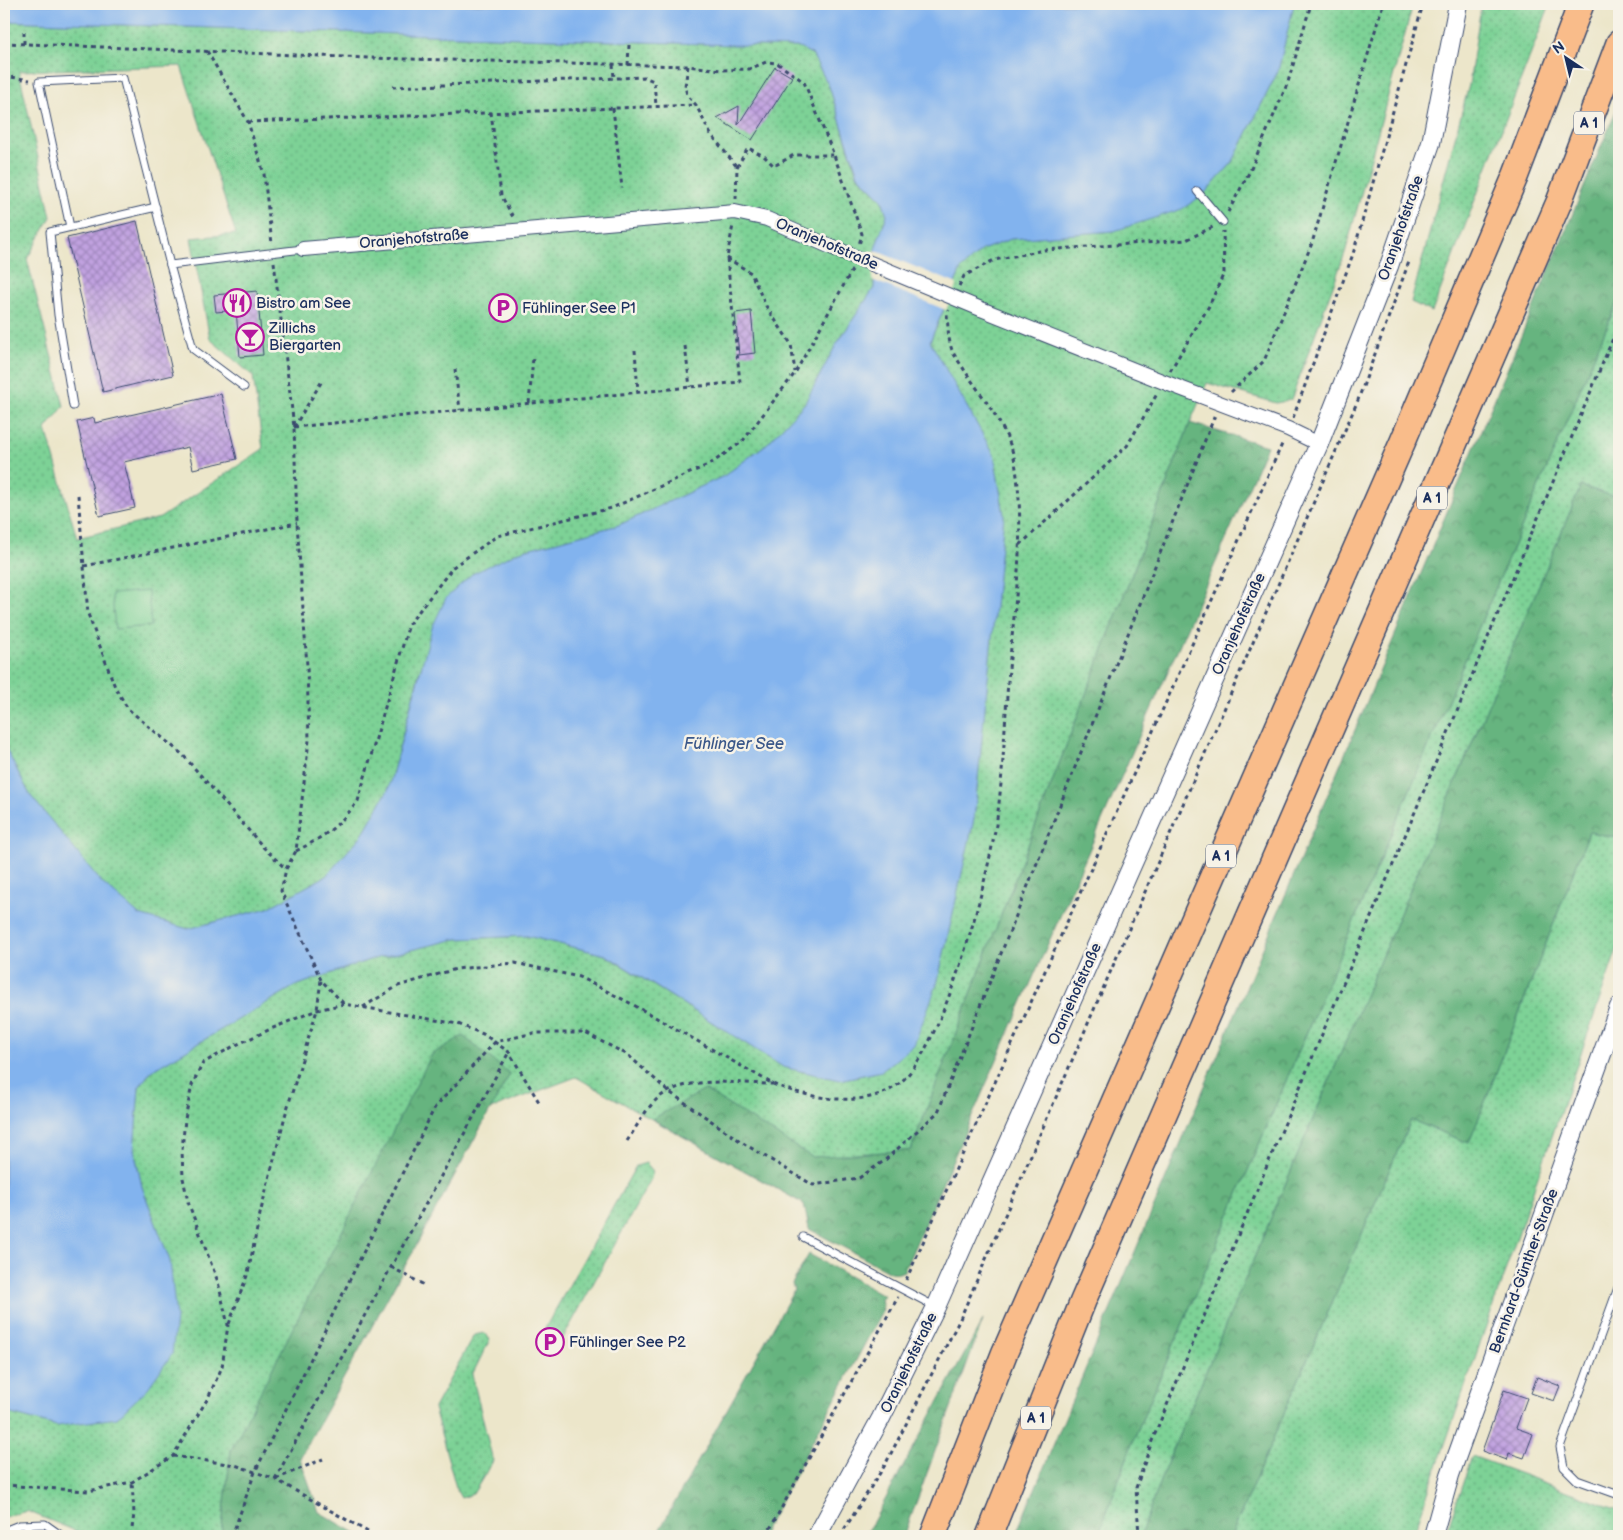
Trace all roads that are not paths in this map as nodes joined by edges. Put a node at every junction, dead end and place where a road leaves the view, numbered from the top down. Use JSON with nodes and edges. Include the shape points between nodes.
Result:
{"nodes":[{"id":1,"x":1458,"y":4,"type":"edge"},
{"id":2,"x":1581,"y":4,"type":"edge"},
{"id":3,"x":1619,"y":43,"type":"edge"},
{"id":4,"x":1619,"y":87,"type":"edge"},
{"id":5,"x":1197,"y":191,"type":"dead end"},
{"id":6,"x":1559,"y":202,"type":"junction"},
{"id":7,"x":156,"y":207,"type":"junction"},
{"id":8,"x":1223,"y":222,"type":"road end"},
{"id":9,"x":70,"y":227,"type":"junction"},
{"id":10,"x":303,"y":249,"type":"joint"},
{"id":11,"x":170,"y":265,"type":"junction"},
{"id":12,"x":244,"y":387,"type":"dead end"},
{"id":13,"x":73,"y":406,"type":"dead end"},
{"id":14,"x":1319,"y":444,"type":"junction"},
{"id":15,"x":1619,"y":1007,"type":"edge"},
{"id":16,"x":803,"y":1237,"type":"dead end"},
{"id":17,"x":1619,"y":1284,"type":"edge"},
{"id":18,"x":936,"y":1307,"type":"junction"},
{"id":19,"x":1619,"y":1495,"type":"edge"},
{"id":20,"x":4,"y":1531,"type":"edge"},
{"id":21,"x":62,"y":1536,"type":"edge"},
{"id":22,"x":817,"y":1536,"type":"edge"},
{"id":23,"x":934,"y":1536,"type":"edge"},
{"id":24,"x":989,"y":1536,"type":"edge"},
{"id":25,"x":1433,"y":1536,"type":"edge"}],
"edges":[{"from":1,"to":14,"type":"street","name":"Oranjehofstraße","via":[[1430,143],[1389,266]]},
{"from":2,"to":23,"type":"highway","number":"A 1","via":[[1515,177],[1004,1354]]},
{"from":3,"to":6,"type":"highway","number":"A 1"},
{"from":4,"to":6,"type":"highway"},
{"from":5,"to":8,"type":"lane"},
{"from":6,"to":24,"type":"highway","number":"A 1","via":[[1087,1292]]},
{"from":7,"to":9,"type":"lane"},
{"from":7,"to":9,"type":"lane","via":[[123,78],[39,82]]},
{"from":7,"to":11,"type":"lane"},
{"from":9,"to":13,"type":"lane","via":[[50,232],[58,315]]},
{"from":10,"to":11,"type":"lane"},
{"from":10,"to":14,"type":"street","name":"Oranjehofstraße","bridge":true,"via":[[735,212],[767,218],[981,309]]},
{"from":11,"to":12,"type":"lane","via":[[193,349]]},
{"from":14,"to":18,"type":"street","name":"Oranjehofstraße"},
{"from":15,"to":25,"type":"street","name":"Bernhard-Günther-Straße","via":[[1450,1475]]},
{"from":16,"to":18,"type":"lane"},
{"from":17,"to":19,"type":"lane","via":[[1560,1447],[1564,1467],[1577,1480]]},
{"from":18,"to":22,"type":"street","name":"Oranjehofstraße"},
{"from":20,"to":21,"type":"lane","via":[[18,1525],[45,1524]]}]}
